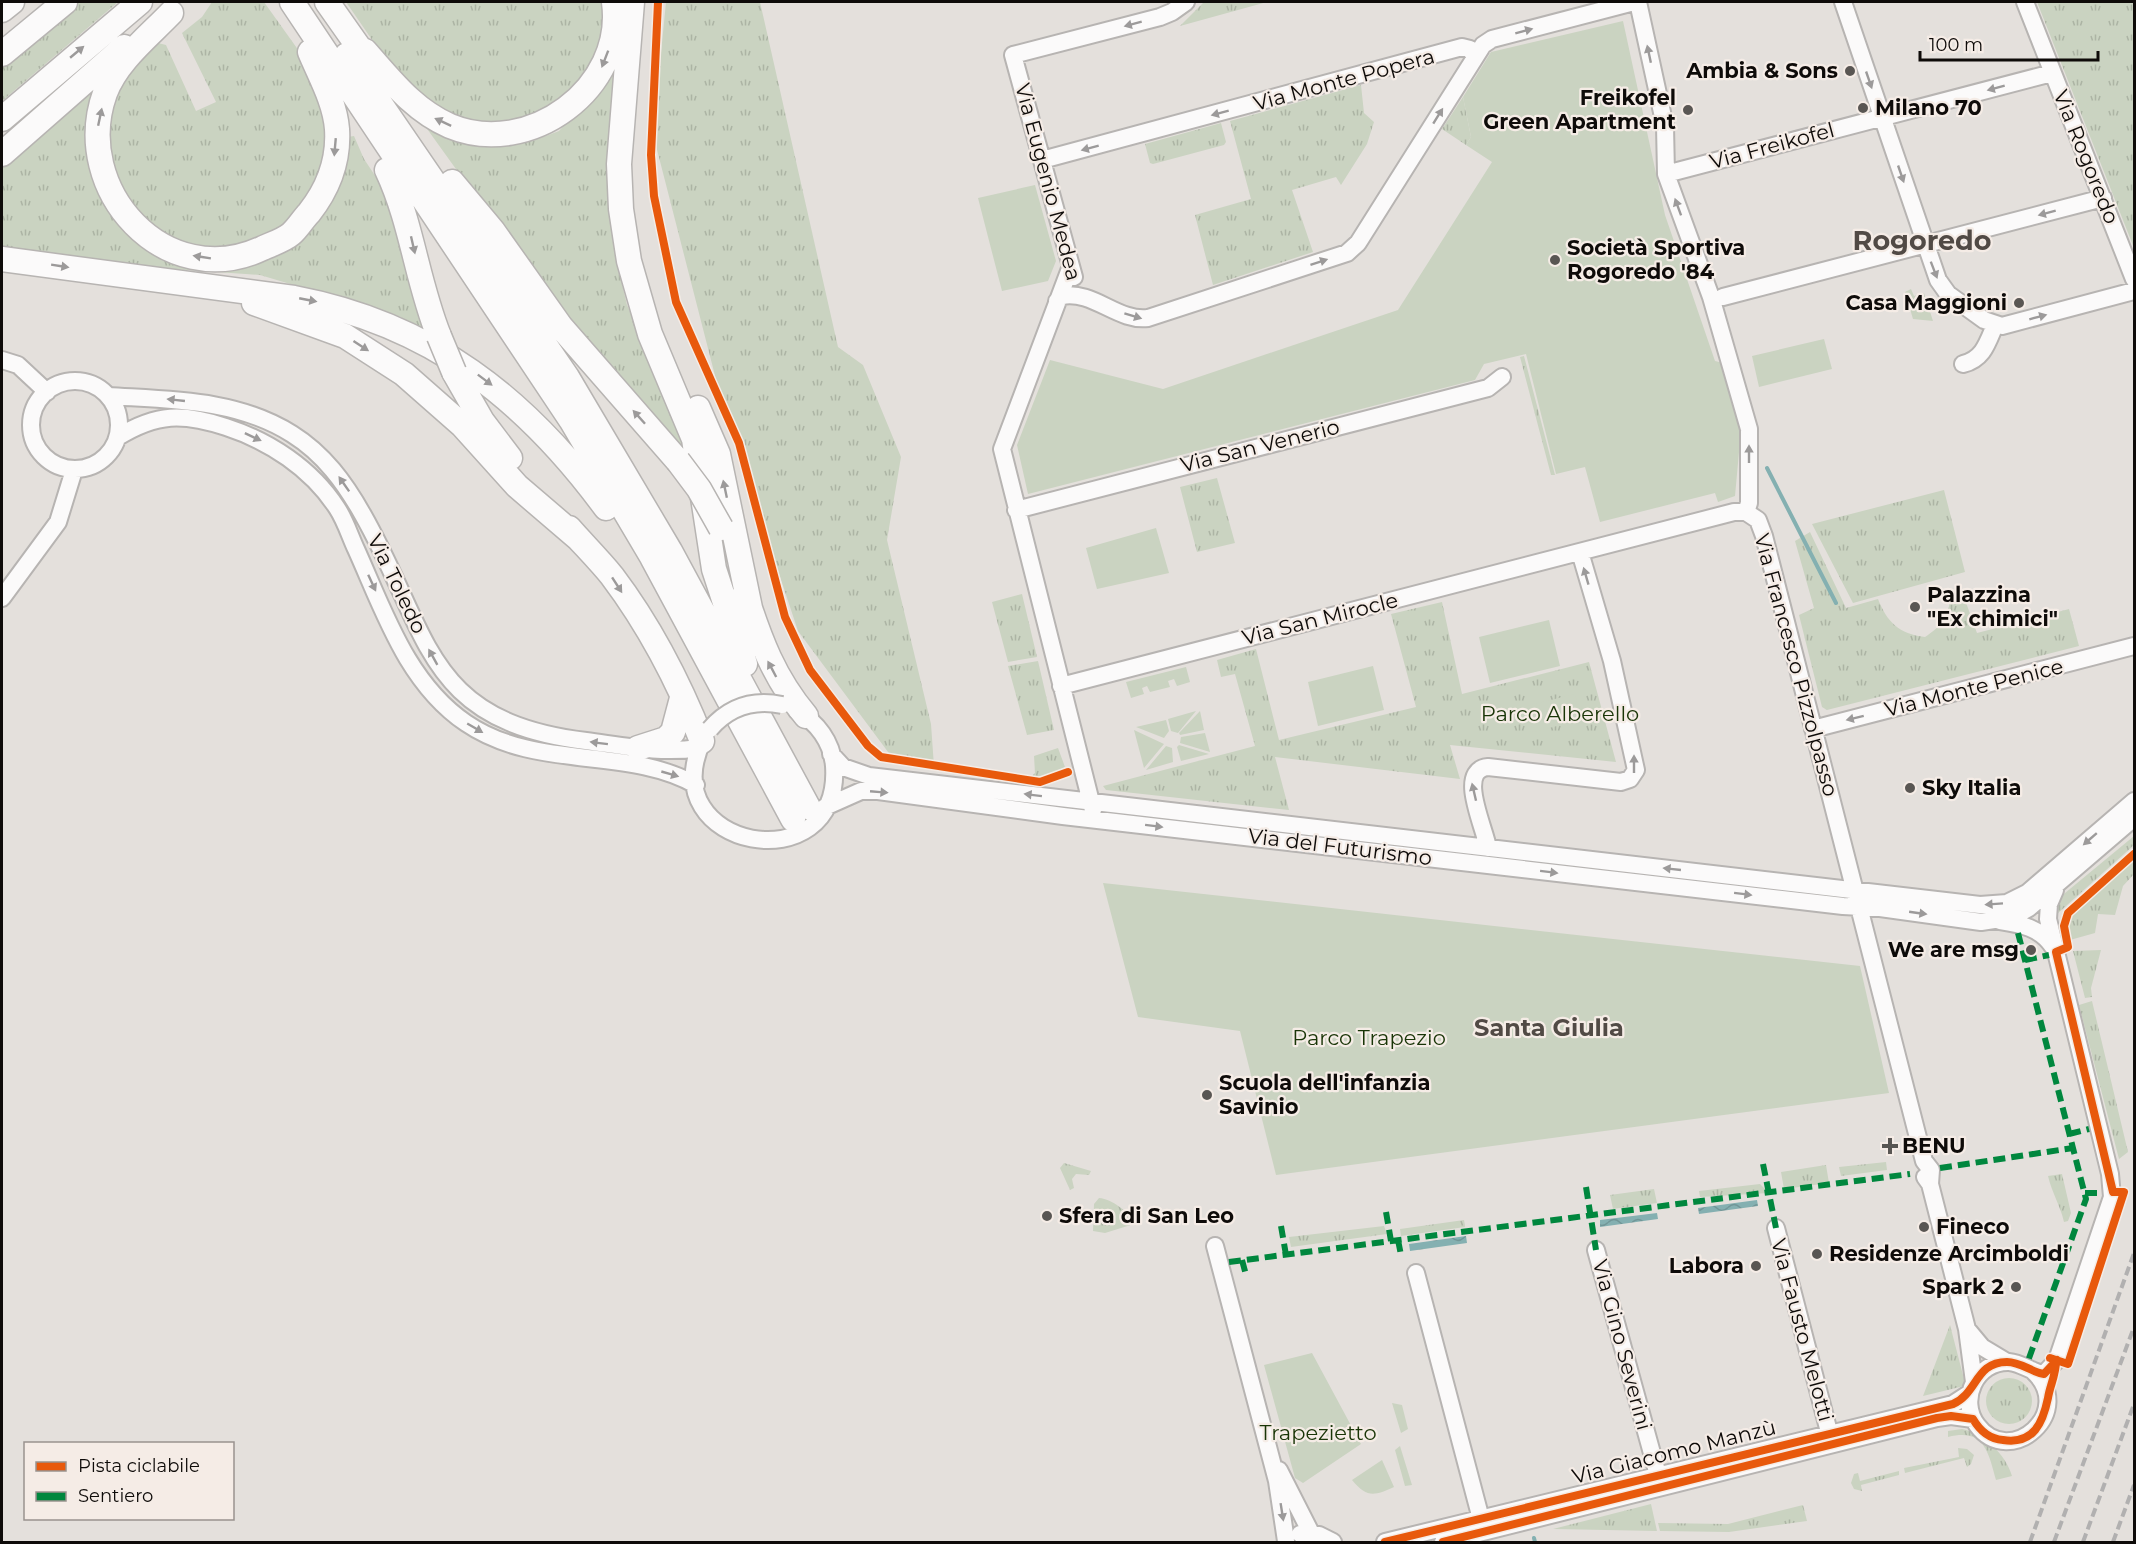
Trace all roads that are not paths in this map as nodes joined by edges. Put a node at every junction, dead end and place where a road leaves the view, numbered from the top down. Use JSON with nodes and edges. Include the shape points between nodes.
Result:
{"nodes":[{"id":1,"x":12,"y":2,"type":"edge"},
{"id":2,"x":65,"y":2,"type":"edge"},
{"id":3,"x":140,"y":2,"type":"edge"},
{"id":4,"x":274,"y":2,"type":"edge"},
{"id":5,"x":292,"y":2,"type":"edge"},
{"id":6,"x":310,"y":2,"type":"edge"},
{"id":7,"x":327,"y":2,"type":"edge"},
{"id":8,"x":614,"y":2,"type":"edge"},
{"id":9,"x":633,"y":2,"type":"edge"},
{"id":10,"x":1186,"y":2,"type":"edge"},
{"id":11,"x":1636,"y":2,"type":"edge"},
{"id":12,"x":1843,"y":2,"type":"edge"},
{"id":13,"x":2025,"y":2,"type":"edge"},
{"id":14,"x":179,"y":7,"type":"edge"},
{"id":15,"x":2,"y":10,"type":"edge"},
{"id":16,"x":347,"y":30,"type":"junction"},
{"id":17,"x":309,"y":52,"type":"junction"},
{"id":18,"x":2,"y":54,"type":"edge"},
{"id":19,"x":1475,"y":57,"type":"junction"},
{"id":20,"x":2052,"y":73,"type":"junction"},
{"id":21,"x":2,"y":118,"type":"edge"},
{"id":22,"x":1882,"y":118,"type":"junction"},
{"id":23,"x":2,"y":154,"type":"edge"},
{"id":24,"x":1042,"y":160,"type":"junction"},
{"id":25,"x":387,"y":170,"type":"junction"},
{"id":26,"x":1666,"y":174,"type":"junction"},
{"id":27,"x":452,"y":182,"type":"junction"},
{"id":28,"x":2103,"y":198,"type":"junction"},
{"id":29,"x":1924,"y":244,"type":"junction"},
{"id":30,"x":2,"y":259,"type":"edge"},
{"id":31,"x":1071,"y":266,"type":"junction"},
{"id":32,"x":2134,"y":279,"type":"edge"},
{"id":33,"x":167,"y":280,"type":"junction"},
{"id":34,"x":2134,"y":291,"type":"edge"},
{"id":35,"x":1079,"y":295,"type":"junction"},
{"id":36,"x":1723,"y":297,"type":"dead end"},
{"id":37,"x":1057,"y":301,"type":"junction"},
{"id":38,"x":1995,"y":325,"type":"junction"},
{"id":39,"x":2,"y":360,"type":"edge"},
{"id":40,"x":1963,"y":364,"type":"dead end"},
{"id":41,"x":1502,"y":377,"type":"dead end"},
{"id":42,"x":47,"y":392,"type":"junction"},
{"id":43,"x":108,"y":396,"type":"junction"},
{"id":44,"x":118,"y":437,"type":"junction"},
{"id":45,"x":74,"y":470,"type":"junction"},
{"id":46,"x":606,"y":508,"type":"junction"},
{"id":47,"x":1016,"y":510,"type":"junction"},
{"id":48,"x":1746,"y":512,"type":"junction"},
{"id":49,"x":580,"y":540,"type":"junction"},
{"id":50,"x":1580,"y":552,"type":"junction"},
{"id":51,"x":2,"y":598,"type":"edge"},
{"id":52,"x":750,"y":608,"type":"junction"},
{"id":53,"x":2134,"y":646,"type":"edge"},
{"id":54,"x":745,"y":663,"type":"junction"},
{"id":55,"x":1061,"y":686,"type":"junction"},
{"id":56,"x":682,"y":698,"type":"junction"},
{"id":57,"x":806,"y":716,"type":"junction"},
{"id":58,"x":1812,"y":729,"type":"junction"},
{"id":59,"x":703,"y":740,"type":"junction"},
{"id":60,"x":778,"y":751,"type":"junction"},
{"id":61,"x":831,"y":754,"type":"junction"},
{"id":62,"x":640,"y":758,"type":"junction"},
{"id":63,"x":696,"y":784,"type":"junction"},
{"id":64,"x":781,"y":797,"type":"junction"},
{"id":65,"x":1091,"y":801,"type":"junction"},
{"id":66,"x":2134,"y":801,"type":"edge"},
{"id":67,"x":806,"y":817,"type":"junction"},
{"id":68,"x":2134,"y":818,"type":"edge"},
{"id":69,"x":1096,"y":819,"type":"junction"},
{"id":70,"x":1488,"y":848,"type":"junction"},
{"id":71,"x":2056,"y":887,"type":"junction"},
{"id":72,"x":1856,"y":890,"type":"junction"},
{"id":73,"x":1860,"y":907,"type":"junction"},
{"id":74,"x":2000,"y":920,"type":"junction"},
{"id":75,"x":2056,"y":952,"type":"junction"},
{"id":76,"x":1776,"y":1228,"type":"dead end"},
{"id":77,"x":1215,"y":1246,"type":"dead end"},
{"id":78,"x":1596,"y":1250,"type":"dead end"},
{"id":79,"x":1416,"y":1273,"type":"dead end"},
{"id":80,"x":1967,"y":1329,"type":"junction"},
{"id":81,"x":2056,"y":1360,"type":"junction"},
{"id":82,"x":2007,"y":1362,"type":"junction"},
{"id":83,"x":2032,"y":1370,"type":"junction"},
{"id":84,"x":1972,"y":1387,"type":"junction"},
{"id":85,"x":2048,"y":1398,"type":"junction"},
{"id":86,"x":1973,"y":1419,"type":"junction"},
{"id":87,"x":1829,"y":1432,"type":"junction"},
{"id":88,"x":1266,"y":1443,"type":"junction"},
{"id":89,"x":1658,"y":1475,"type":"junction"},
{"id":90,"x":1481,"y":1519,"type":"junction"},
{"id":91,"x":1311,"y":1533,"type":"junction"},
{"id":92,"x":1285,"y":1542,"type":"edge"},
{"id":93,"x":1333,"y":1542,"type":"edge"},
{"id":94,"x":1385,"y":1542,"type":"edge"},
{"id":95,"x":1443,"y":1542,"type":"edge"}],
"edges":[{"from":1,"to":15,"type":"highway"},
{"from":2,"to":18,"type":"highway"},
{"from":21,"to":3,"type":"highway","one_way":true},
{"from":4,"to":17,"type":"highway"},
{"from":5,"to":64,"type":"highway","via":[[571,420],[652,557]]},
{"from":6,"to":60,"type":"highway","via":[[567,377],[670,551]]},
{"from":7,"to":16,"type":"highway"},
{"from":8,"to":16,"type":"highway","one_way":true,"via":[[610,44],[589,88],[563,113],[546,122],[500,134],[465,130],[428,114],[392,82]]},
{"from":52,"to":9,"type":"highway","one_way":true,"via":[[718,454],[663,327],[640,246],[630,144],[638,24]]},
{"from":9,"to":54,"type":"highway","via":[[619,164],[627,250],[650,334],[694,439],[714,569]]},
{"from":10,"to":24,"type":"street","name":"Via Eugenio Medea","one_way":true,"via":[[1160,16],[1013,55]]},
{"from":19,"to":11,"type":"street","one_way":true,"via":[[1492,39]]},
{"from":26,"to":11,"type":"street","name":"Via Francesco Pizzolpasso","one_way":true,"via":[[1665,126]]},
{"from":12,"to":22,"type":"street","one_way":true},
{"from":13,"to":20,"type":"street","name":"Via Rogoredo"},
{"from":17,"to":14,"type":"highway","one_way":true,"via":[[328,94],[337,129],[334,163],[323,195],[290,235],[245,256],[205,259],[171,250],[138,229],[114,201],[99,166],[97,130],[105,93],[122,63]]},
{"from":14,"to":23,"type":"highway","via":[[71,91]]},
{"from":16,"to":27,"type":"highway"},
{"from":17,"to":25,"type":"highway"},
{"from":19,"to":24,"type":"street","name":"Via Monte Popera","one_way":true,"via":[[1470,49],[1462,47]]},
{"from":35,"to":19,"type":"street","name":"Via Eugenio Medea","one_way":true,"via":[[1135,317],[1148,318],[1347,252],[1358,243]]},
{"from":20,"to":22,"type":"street","name":"Via Freikofel","one_way":true},
{"from":20,"to":28,"type":"street","name":"Via Rogoredo"},
{"from":22,"to":26,"type":"street","name":"Via Freikofel"},
{"from":22,"to":29,"type":"street","one_way":true},
{"from":24,"to":31,"type":"street","name":"Via Eugenio Medea"},
{"from":25,"to":46,"type":"highway","via":[[529,381]]},
{"from":25,"to":49,"type":"highway","one_way":true,"bridge":true,"via":[[407,220],[428,310],[454,372],[482,421]]},
{"from":48,"to":26,"type":"street","name":"Via Francesco Pizzolpasso","one_way":true,"via":[[1749,429],[1711,297]]},
{"from":52,"to":27,"type":"highway","one_way":true,"bridge":true,"via":[[734,558],[703,495],[561,327],[493,231]]},
{"from":27,"to":54,"type":"highway","via":[[613,426]]},
{"from":28,"to":29,"type":"street","one_way":true},
{"from":28,"to":32,"type":"street","name":"Via Rogoredo"},
{"from":29,"to":36,"type":"street"},
{"from":29,"to":38,"type":"street","one_way":true,"via":[[1948,294]]},
{"from":30,"to":33,"type":"highway","one_way":true},
{"from":31,"to":35,"type":"street","name":"Via Eugenio Medea"},
{"from":31,"to":37,"type":"street"},
{"from":33,"to":46,"type":"highway","one_way":true,"via":[[323,303],[426,342],[482,378],[531,419],[575,466]]},
{"from":33,"to":49,"type":"highway","one_way":true,"via":[[262,305],[345,336],[404,374],[462,425],[517,486]]},
{"from":38,"to":34,"type":"street","one_way":true,"via":[[2008,325]]},
{"from":35,"to":37,"type":"street","via":[[1062,296]]},
{"from":37,"to":47,"type":"street","via":[[1002,444]]},
{"from":38,"to":40,"type":"street","via":[[1982,362]]},
{"from":39,"to":42,"type":"street","via":[[18,365]]},
{"from":41,"to":47,"type":"street","name":"Via San Venerio","via":[[1488,388]]},
{"from":42,"to":43,"type":"street","via":[[68,382],[83,382]]},
{"from":42,"to":45,"type":"street","via":[[35,407],[32,435],[47,460]]},
{"from":43,"to":44,"type":"street","via":[[120,422]]},
{"from":62,"to":43,"type":"street","name":"Via Toledo","one_way":true,"via":[[528,730],[482,709],[456,688],[437,665],[382,549],[345,483],[322,457],[293,434],[241,409]]},
{"from":44,"to":45,"type":"street","via":[[102,461]]},
{"from":44,"to":62,"type":"street","name":"Via Toledo","one_way":true,"via":[[159,417],[185,417],[251,435],[277,449],[338,508],[417,675],[450,711],[488,736],[538,752]]},
{"from":45,"to":51,"type":"street","via":[[58,522]]},
{"from":46,"to":64,"type":"highway","via":[[744,756],[764,783]]},
{"from":47,"to":55,"type":"street"},
{"from":48,"to":50,"type":"street","name":"Via San Mirocle"},
{"from":48,"to":58,"type":"street","name":"Via Francesco Pizzolpasso","via":[[1758,520],[1764,536]]},
{"from":49,"to":56,"type":"highway","one_way":true,"via":[[625,596]]},
{"from":50,"to":55,"type":"street","name":"Via San Mirocle"},
{"from":70,"to":50,"type":"street","one_way":true,"via":[[1472,783],[1481,768],[1621,782],[1630,779],[1636,770],[1612,661]]},
{"from":57,"to":52,"type":"highway","one_way":true,"via":[[773,671]]},
{"from":53,"to":58,"type":"street","name":"Via Monte Penice","one_way":true},
{"from":54,"to":60,"type":"highway","via":[[773,718]]},
{"from":55,"to":65,"type":"street"},
{"from":56,"to":59,"type":"highway"},
{"from":56,"to":62,"type":"highway","via":[[673,732]]},
{"from":57,"to":59,"type":"street","bridge":true,"via":[[782,705],[747,705],[730,712]]},
{"from":57,"to":61,"type":"street","via":[[824,737]]},
{"from":58,"to":72,"type":"street","name":"Via Francesco Pizzolpasso"},
{"from":59,"to":62,"type":"street","name":"Via Toledo"},
{"from":59,"to":63,"type":"street","via":[[695,769]]},
{"from":60,"to":67,"type":"highway"},
{"from":65,"to":61,"type":"street","name":"Via del Futurismo","one_way":true,"via":[[870,776],[843,766]]},
{"from":61,"to":67,"type":"street","via":[[833,785]]},
{"from":62,"to":63,"type":"street","name":"Via Toledo","one_way":true},
{"from":63,"to":67,"type":"street","via":[[709,815],[727,831],[759,842]]},
{"from":64,"to":67,"type":"highway"},
{"from":65,"to":69,"type":"street"},
{"from":65,"to":70,"type":"street","name":"Via del Futurismo"},
{"from":66,"to":72,"type":"street","name":"Via del Futurismo","one_way":true,"via":[[2018,900],[1980,905]]},
{"from":67,"to":69,"type":"street","name":"Via del Futurismo","one_way":true,"via":[[849,794],[878,791]]},
{"from":68,"to":71,"type":"street"},
{"from":69,"to":73,"type":"street","name":"Via del Futurismo","one_way":true},
{"from":72,"to":70,"type":"street","name":"Via del Futurismo","one_way":true},
{"from":71,"to":74,"type":"street","via":[[2029,908]]},
{"from":71,"to":75,"type":"street","via":[[2048,911]]},
{"from":72,"to":73,"type":"street","name":"Via Francesco Pizzolpasso"},
{"from":73,"to":74,"type":"street","name":"Via del Futurismo","one_way":true,"via":[[1981,922]]},
{"from":73,"to":80,"type":"street","name":"Via Francesco Pizzolpasso","via":[[1924,1161],[1931,1170],[1930,1184]]},
{"from":74,"to":75,"type":"street","via":[[2035,930],[2047,938]]},
{"from":75,"to":81,"type":"street","via":[[2112,1192],[2111,1206]]},
{"from":76,"to":87,"type":"street","name":"Via Fausto Melotti"},
{"from":77,"to":88,"type":"street"},
{"from":78,"to":89,"type":"street","name":"Via Gino Severini"},
{"from":79,"to":90,"type":"street"},
{"from":80,"to":82,"type":"street","name":"Via Francesco Pizzolpasso","via":[[1982,1347]]},
{"from":80,"to":84,"type":"street","name":"Via Francesco Pizzolpasso"},
{"from":81,"to":83,"type":"street","via":[[2043,1374]]},
{"from":81,"to":85,"type":"street"},
{"from":82,"to":83,"type":"street"},
{"from":82,"to":84,"type":"street","via":[[1985,1369]]},
{"from":83,"to":85,"type":"street"},
{"from":84,"to":86,"type":"street","via":[[1969,1405]]},
{"from":84,"to":87,"type":"street","name":"Via Giacomo Manzù","via":[[1953,1404]]},
{"from":85,"to":86,"type":"street","via":[[2040,1425],[2020,1439],[1993,1438]]},
{"from":86,"to":95,"type":"street","name":"Via Giacomo Manzù","via":[[1937,1418]]},
{"from":87,"to":89,"type":"street","name":"Via Giacomo Manzù"},
{"from":88,"to":91,"type":"street"},
{"from":88,"to":92,"type":"street","one_way":true,"via":[[1277,1481]]},
{"from":89,"to":90,"type":"street","name":"Via Giacomo Manzù"},
{"from":90,"to":94,"type":"street","name":"Via Giacomo Manzù"},
{"from":91,"to":92,"type":"street","via":[[1298,1534]]},
{"from":91,"to":93,"type":"street"}]}
